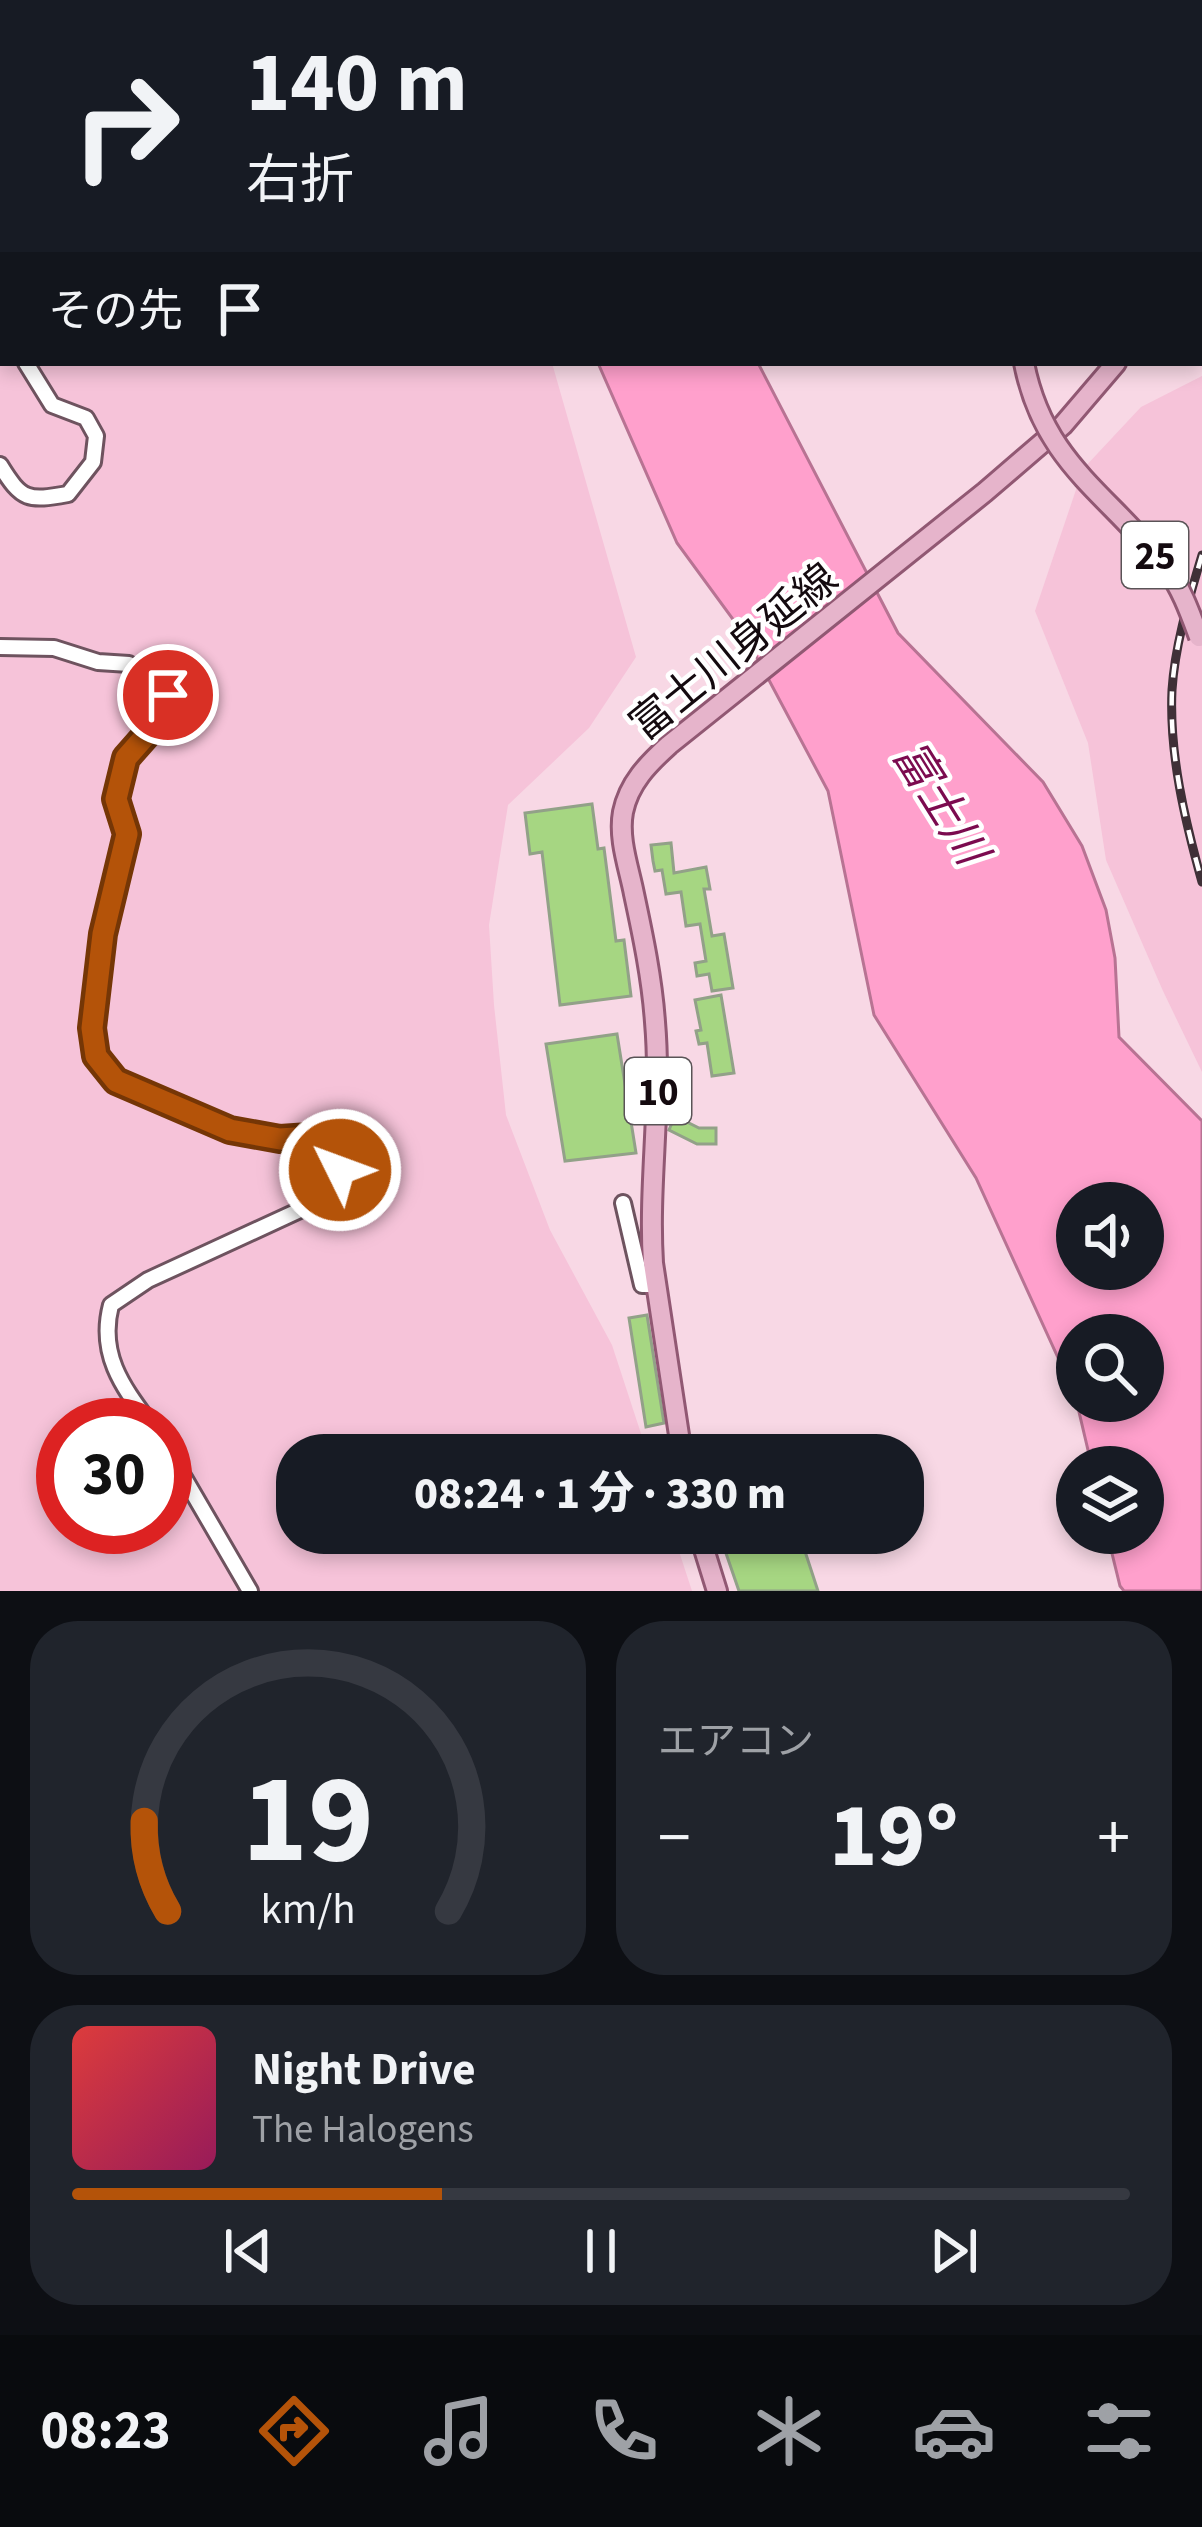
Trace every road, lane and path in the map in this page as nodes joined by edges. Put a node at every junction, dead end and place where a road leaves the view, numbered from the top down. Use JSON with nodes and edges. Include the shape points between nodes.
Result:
{"nodes":[{"id":1,"x":28,"y":366,"type":"edge"},
{"id":2,"x":1025,"y":366,"type":"edge"},
{"id":3,"x":1113,"y":366,"type":"edge"},
{"id":4,"x":0,"y":465,"type":"edge"},
{"id":5,"x":1201,"y":643,"type":"edge"},
{"id":6,"x":0,"y":647,"type":"edge"},
{"id":7,"x":623,"y":1203,"type":"dead end"},
{"id":8,"x":656,"y":1285,"type":"junction"},
{"id":9,"x":131,"y":1398,"type":"edge"},
{"id":10,"x":679,"y":1434,"type":"edge"},
{"id":11,"x":192,"y":1491,"type":"edge"},
{"id":12,"x":706,"y":1554,"type":"edge"},
{"id":13,"x":250,"y":1591,"type":"edge"},
{"id":14,"x":717,"y":1591,"type":"edge"}],
"edges":[{"from":1,"to":4,"type":"street","via":[[52,405],[86,418],[96,436],[93,462],[68,494],[38,499],[16,491]]},
{"from":2,"to":5,"type":"main road","number":"25","bridge":true,"via":[[1057,449],[1167,569]]},
{"from":3,"to":8,"type":"main road","name":"富士川身延線","number":"10","via":[[1063,425],[669,745],[631,788],[621,830],[655,1018]]},
{"from":6,"to":9,"type":"street","via":[[54,648],[129,664],[168,695],[163,716],[126,758],[116,799],[127,834],[103,934],[96,1056],[116,1081],[230,1130],[324,1136],[336,1147],[340,1170],[314,1204],[111,1305],[109,1349]]},
{"from":7,"to":8,"type":"street","via":[[642,1286]]},
{"from":8,"to":10,"type":"main road","name":"富士川身延線","number":"10"},
{"from":11,"to":13,"type":"street"},
{"from":12,"to":14,"type":"main road"}]}
